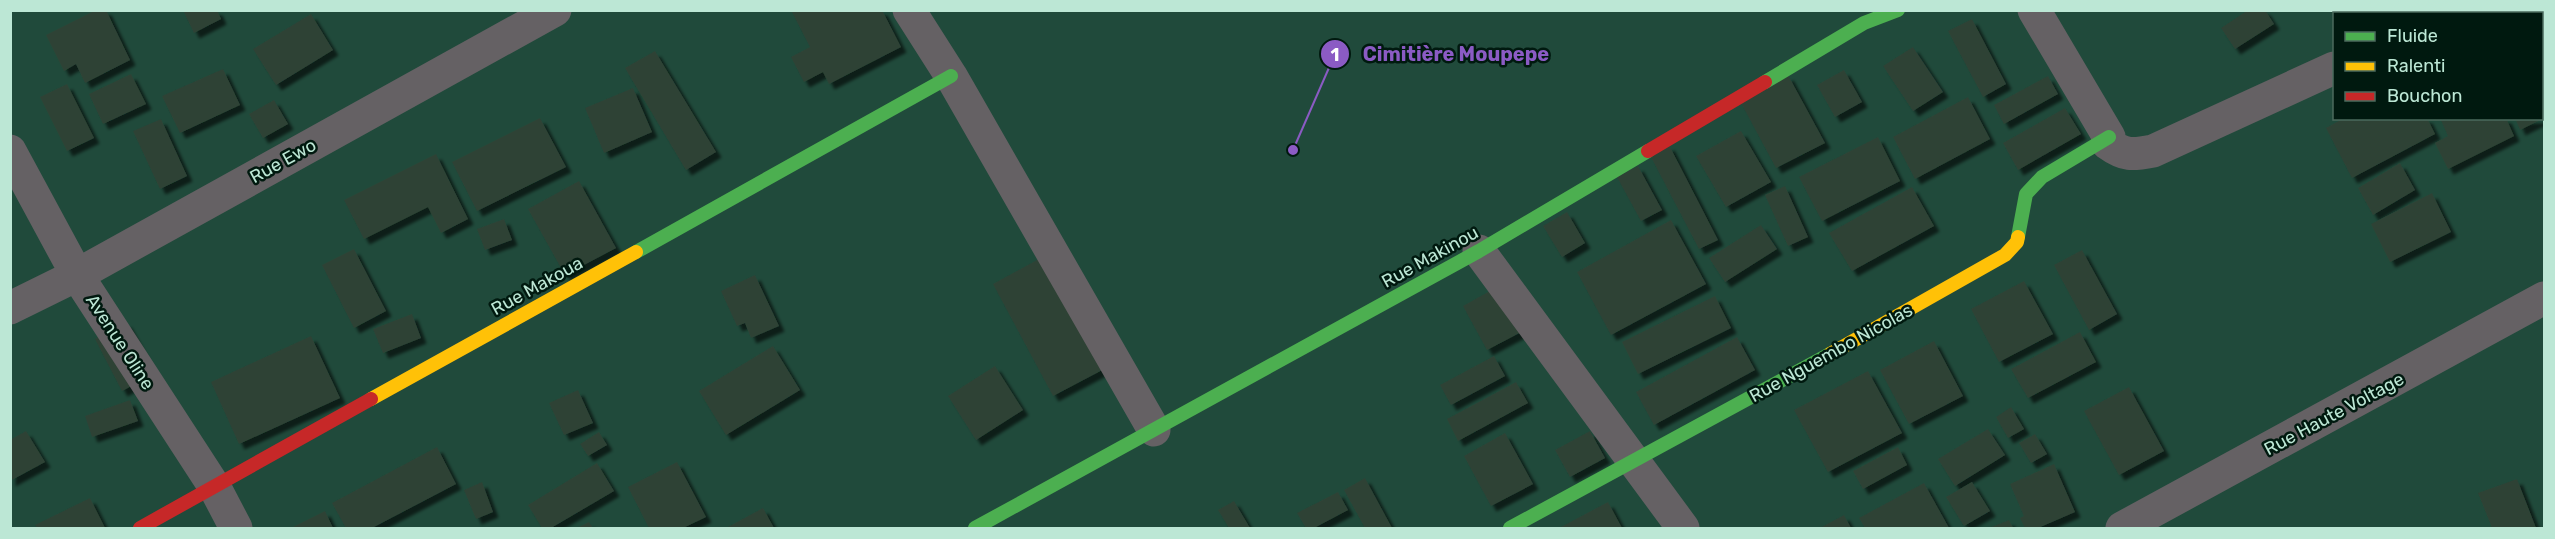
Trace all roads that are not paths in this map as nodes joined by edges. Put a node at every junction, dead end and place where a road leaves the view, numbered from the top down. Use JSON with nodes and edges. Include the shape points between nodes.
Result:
{"nodes":[{"id":1,"x":555,"y":10,"type":"edge"},
{"id":2,"x":909,"y":10,"type":"edge"},
{"id":3,"x":1898,"y":10,"type":"edge"},
{"id":4,"x":2034,"y":10,"type":"edge"},
{"id":5,"x":2333,"y":68,"type":"edge"},
{"id":6,"x":951,"y":76,"type":"junction"},
{"id":7,"x":2122,"y":146,"type":"junction"},
{"id":8,"x":10,"y":151,"type":"edge"},
{"id":9,"x":1479,"y":251,"type":"junction"},
{"id":10,"x":77,"y":275,"type":"junction"},
{"id":11,"x":2544,"y":298,"type":"edge"},
{"id":12,"x":10,"y":308,"type":"edge"},
{"id":13,"x":1154,"y":430,"type":"junction"},
{"id":14,"x":1633,"y":462,"type":"junction"},
{"id":15,"x":214,"y":486,"type":"junction"},
{"id":16,"x":140,"y":528,"type":"edge"},
{"id":17,"x":236,"y":528,"type":"edge"},
{"id":18,"x":975,"y":528,"type":"edge"},
{"id":19,"x":1510,"y":528,"type":"edge"},
{"id":20,"x":1683,"y":528,"type":"edge"},
{"id":21,"x":2122,"y":528,"type":"edge"}],
"edges":[{"from":1,"to":10,"type":"street","name":"Rue Ewo"},
{"from":2,"to":6,"type":"street"},
{"from":3,"to":9,"type":"street","name":"Rue Makinou","via":[[1864,23]]},
{"from":4,"to":7,"type":"street"},
{"from":5,"to":7,"type":"street","name":"Rue Nguembo Nicolas","via":[[2153,151]]},
{"from":6,"to":13,"type":"street"},
{"from":6,"to":15,"type":"street","name":"Rue Makoua"},
{"from":7,"to":14,"type":"street","name":"Rue Nguembo Nicolas","via":[[2042,177],[2026,194],[2017,242],[2005,255]]},
{"from":8,"to":10,"type":"street","name":"Avenue Oline"},
{"from":9,"to":13,"type":"street","name":"Rue Makinou"},
{"from":9,"to":14,"type":"street"},
{"from":10,"to":12,"type":"street","name":"Rue Ewo"},
{"from":10,"to":15,"type":"street","name":"Avenue Oline"},
{"from":11,"to":21,"type":"street","name":"Rue Haute Voltage"},
{"from":13,"to":18,"type":"street","name":"Rue Makinou"},
{"from":14,"to":19,"type":"street","name":"Rue Nguembo Nicolas"},
{"from":14,"to":20,"type":"street"},
{"from":15,"to":16,"type":"street","name":"Rue Makoua"},
{"from":15,"to":17,"type":"street","name":"Avenue Oline"}]}
